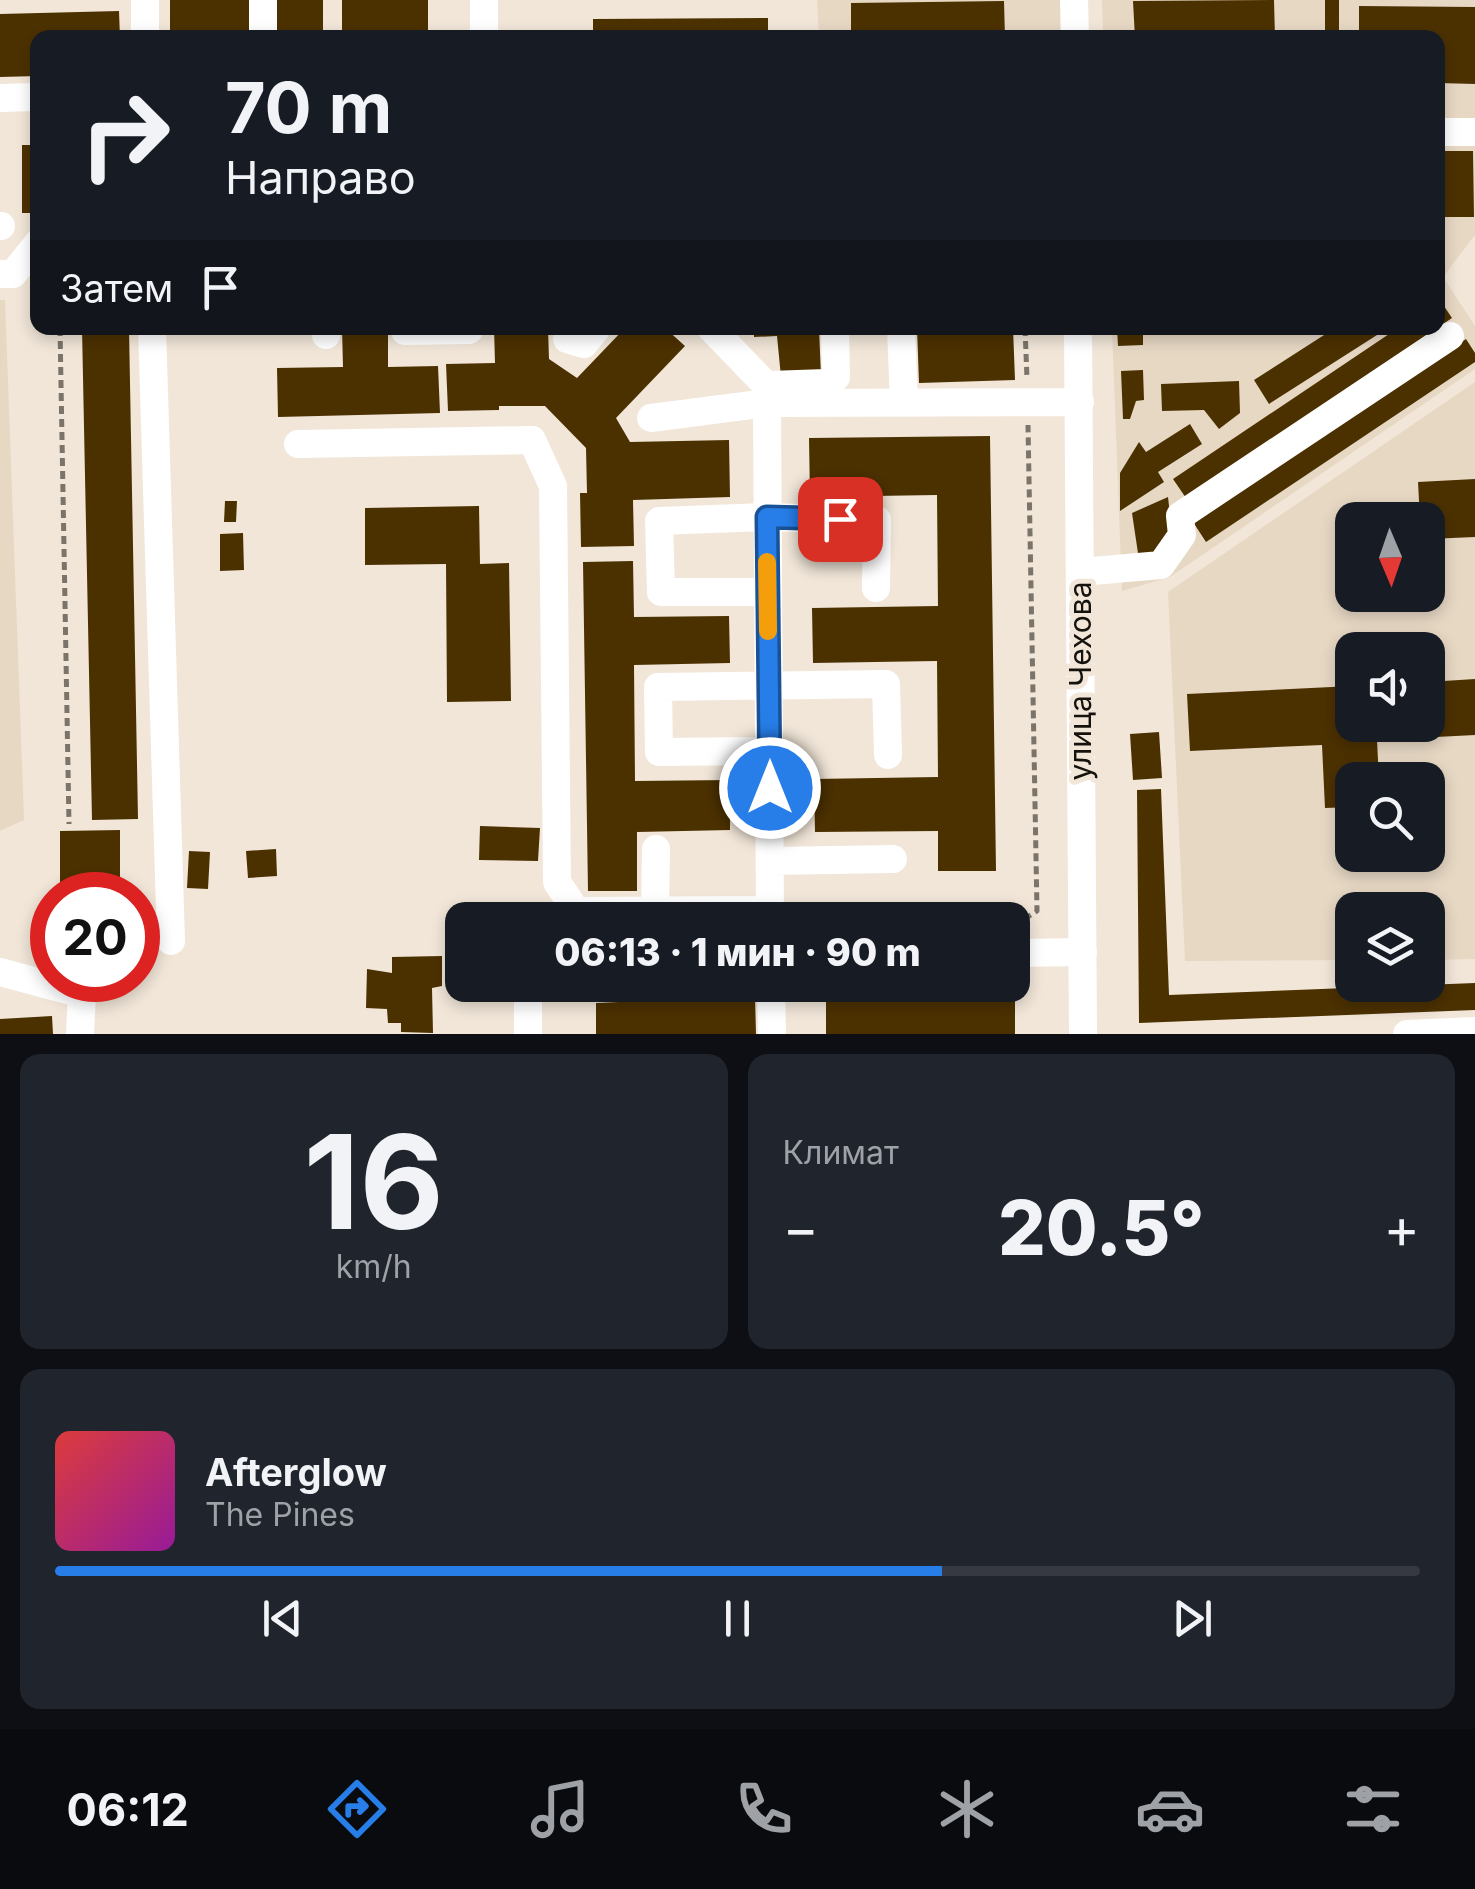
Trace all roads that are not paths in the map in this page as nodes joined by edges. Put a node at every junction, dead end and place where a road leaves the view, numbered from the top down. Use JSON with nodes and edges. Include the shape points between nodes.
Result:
{"nodes":[{"id":1,"x":144,"y":0,"type":"edge"},
{"id":2,"x":263,"y":0,"type":"edge"},
{"id":3,"x":484,"y":0,"type":"edge"},
{"id":4,"x":1074,"y":0,"type":"edge"},
{"id":5,"x":145,"y":30,"type":"edge"},
{"id":6,"x":263,"y":30,"type":"edge"},
{"id":7,"x":484,"y":30,"type":"edge"},
{"id":8,"x":1075,"y":30,"type":"edge"},
{"id":9,"x":30,"y":96,"type":"edge"},
{"id":10,"x":0,"y":98,"type":"edge"},
{"id":11,"x":1445,"y":132,"type":"edge"},
{"id":12,"x":1475,"y":132,"type":"edge"},
{"id":13,"x":30,"y":254,"type":"edge"},
{"id":14,"x":0,"y":274,"type":"edge"},
{"id":15,"x":152,"y":335,"type":"edge"},
{"id":16,"x":567,"y":335,"type":"edge"},
{"id":17,"x":592,"y":335,"type":"edge"},
{"id":18,"x":722,"y":335,"type":"edge"},
{"id":19,"x":834,"y":335,"type":"edge"},
{"id":20,"x":901,"y":335,"type":"edge"},
{"id":21,"x":1078,"y":335,"type":"edge"},
{"id":22,"x":1450,"y":336,"type":"dead end"},
{"id":23,"x":767,"y":394,"type":"junction"},
{"id":24,"x":904,"y":402,"type":"junction"},
{"id":25,"x":1080,"y":402,"type":"junction"},
{"id":26,"x":651,"y":418,"type":"dead end"},
{"id":27,"x":298,"y":444,"type":"dead end"},
{"id":28,"x":767,"y":517,"type":"junction"},
{"id":29,"x":1081,"y":572,"type":"junction"},
{"id":30,"x":876,"y":588,"type":"dead end"},
{"id":31,"x":768,"y":592,"type":"junction"},
{"id":32,"x":770,"y":686,"type":"junction"},
{"id":33,"x":770,"y":751,"type":"junction"},
{"id":34,"x":888,"y":755,"type":"dead end"},
{"id":35,"x":656,"y":849,"type":"dead end"},
{"id":36,"x":893,"y":860,"type":"dead end"},
{"id":37,"x":770,"y":861,"type":"junction"},
{"id":38,"x":566,"y":902,"type":"edge"},
{"id":39,"x":656,"y":902,"type":"edge"},
{"id":40,"x":770,"y":902,"type":"edge"},
{"id":41,"x":171,"y":941,"type":"dead end"},
{"id":42,"x":1083,"y":952,"type":"junction"},
{"id":43,"x":1030,"y":953,"type":"edge"},
{"id":44,"x":0,"y":972,"type":"edge"},
{"id":45,"x":528,"y":1002,"type":"edge"},
{"id":46,"x":771,"y":1002,"type":"edge"},
{"id":47,"x":1475,"y":1031,"type":"edge"},
{"id":48,"x":80,"y":1034,"type":"edge"},
{"id":49,"x":528,"y":1034,"type":"edge"},
{"id":50,"x":772,"y":1034,"type":"edge"},
{"id":51,"x":1083,"y":1034,"type":"edge"},
{"id":52,"x":1407,"y":1034,"type":"edge"}],
"edges":[{"from":1,"to":5,"type":"street"},
{"from":2,"to":6,"type":"street"},
{"from":3,"to":7,"type":"street"},
{"from":4,"to":8,"type":"street"},
{"from":9,"to":10,"type":"street"},
{"from":11,"to":12,"type":"street"},
{"from":13,"to":14,"type":"street","via":[[13,274]]},
{"from":15,"to":41,"type":"street"},
{"from":16,"to":17,"type":"street","via":[[584,344]]},
{"from":18,"to":23,"type":"street"},
{"from":19,"to":23,"type":"street","via":[[836,376]]},
{"from":20,"to":24,"type":"street"},
{"from":21,"to":25,"type":"street","name":"улица Чехова"},
{"from":22,"to":29,"type":"street","via":[[1180,516],[1182,534],[1161,565]]},
{"from":23,"to":24,"type":"street"},
{"from":23,"to":26,"type":"street"},
{"from":23,"to":28,"type":"street"},
{"from":24,"to":25,"type":"street"},
{"from":25,"to":29,"type":"street","name":"улица Чехова"},
{"from":27,"to":38,"type":"street","via":[[532,440],[554,486],[556,882]]},
{"from":28,"to":30,"type":"street","via":[[877,520]]},
{"from":28,"to":31,"type":"street"},
{"from":28,"to":31,"type":"street","via":[[659,521],[660,592]]},
{"from":29,"to":42,"type":"street","name":"улица Чехова"},
{"from":31,"to":32,"type":"street"},
{"from":32,"to":33,"type":"street"},
{"from":32,"to":33,"type":"street","via":[[658,686],[659,752]]},
{"from":32,"to":34,"type":"street","via":[[886,684]]},
{"from":33,"to":37,"type":"street"},
{"from":35,"to":39,"type":"street"},
{"from":36,"to":37,"type":"street"},
{"from":37,"to":40,"type":"street"},
{"from":42,"to":43,"type":"street"},
{"from":42,"to":51,"type":"street","name":"улица Чехова"},
{"from":44,"to":48,"type":"street","via":[[82,994]]},
{"from":45,"to":49,"type":"street"},
{"from":46,"to":50,"type":"street"},
{"from":47,"to":52,"type":"street"}]}
